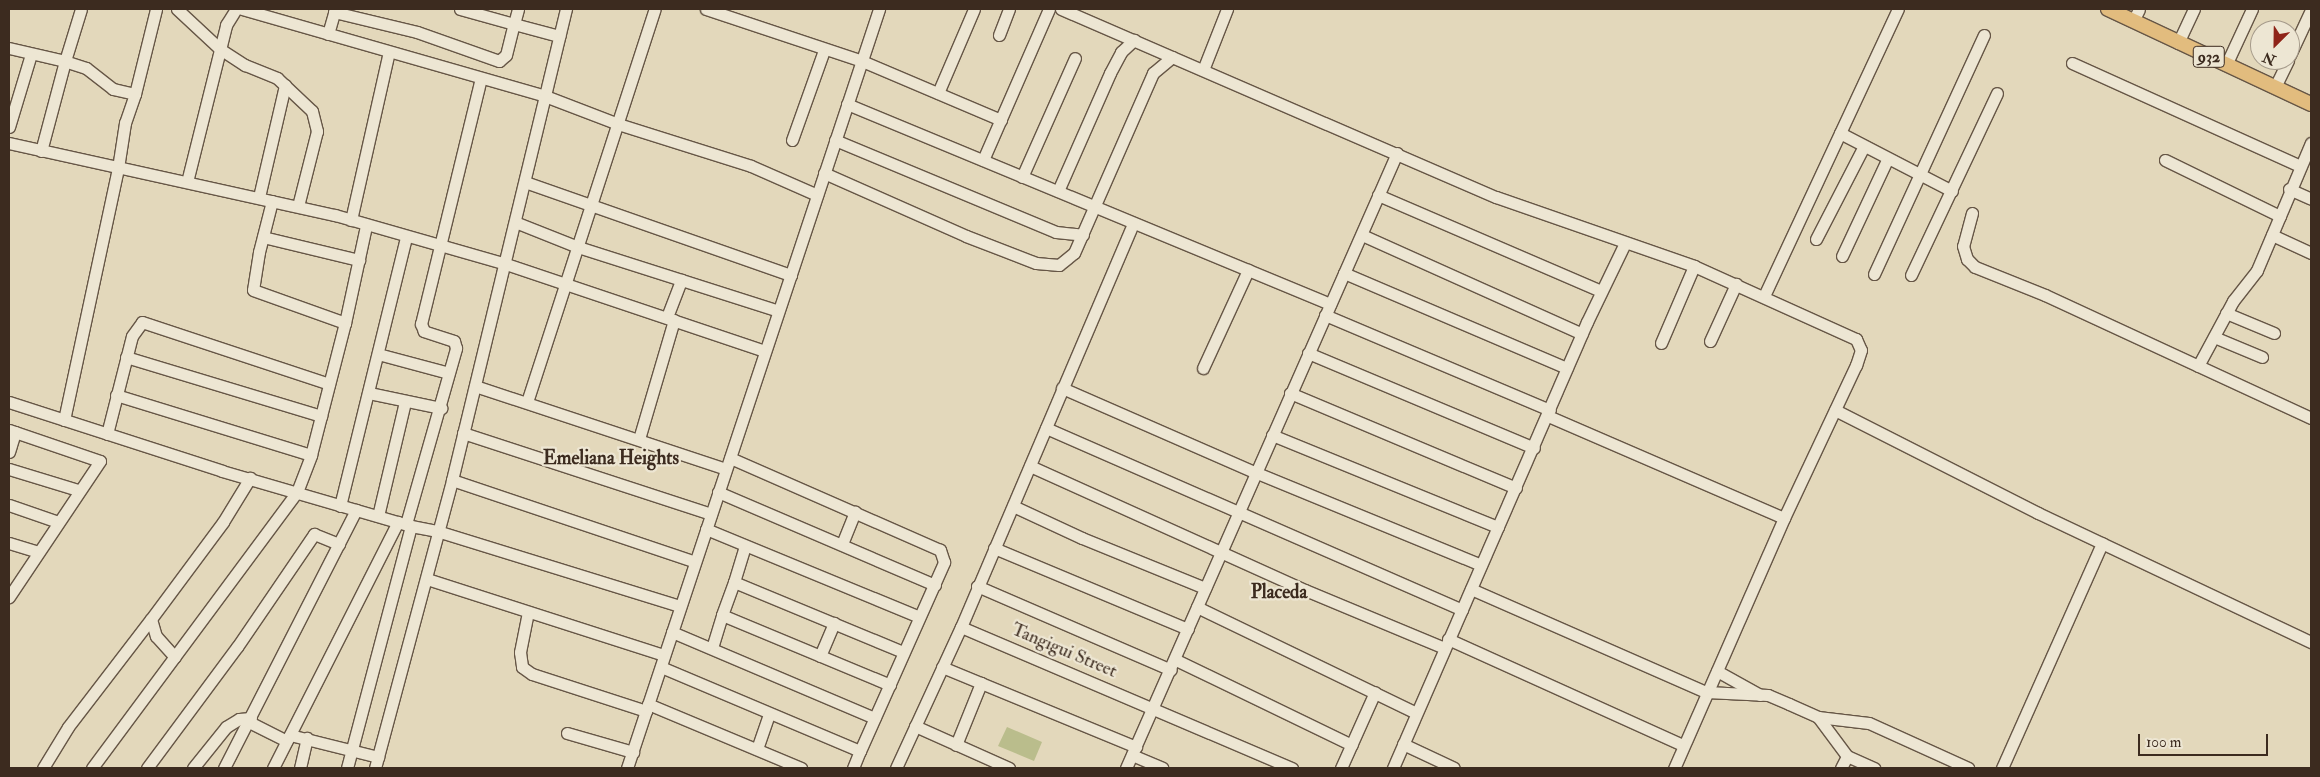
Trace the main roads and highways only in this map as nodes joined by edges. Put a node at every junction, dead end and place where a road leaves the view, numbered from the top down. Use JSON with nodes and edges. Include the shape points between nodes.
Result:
{"nodes":[{"id":1,"x":2108,"y":9,"type":"edge"},
{"id":2,"x":2136,"y":15,"type":"edge"},
{"id":3,"x":2311,"y":104,"type":"edge"}],
"edges":[{"from":1,"to":2,"type":"main road","number":"932"},
{"from":2,"to":3,"type":"main road","number":"932","via":[[2178,43]]}]}
